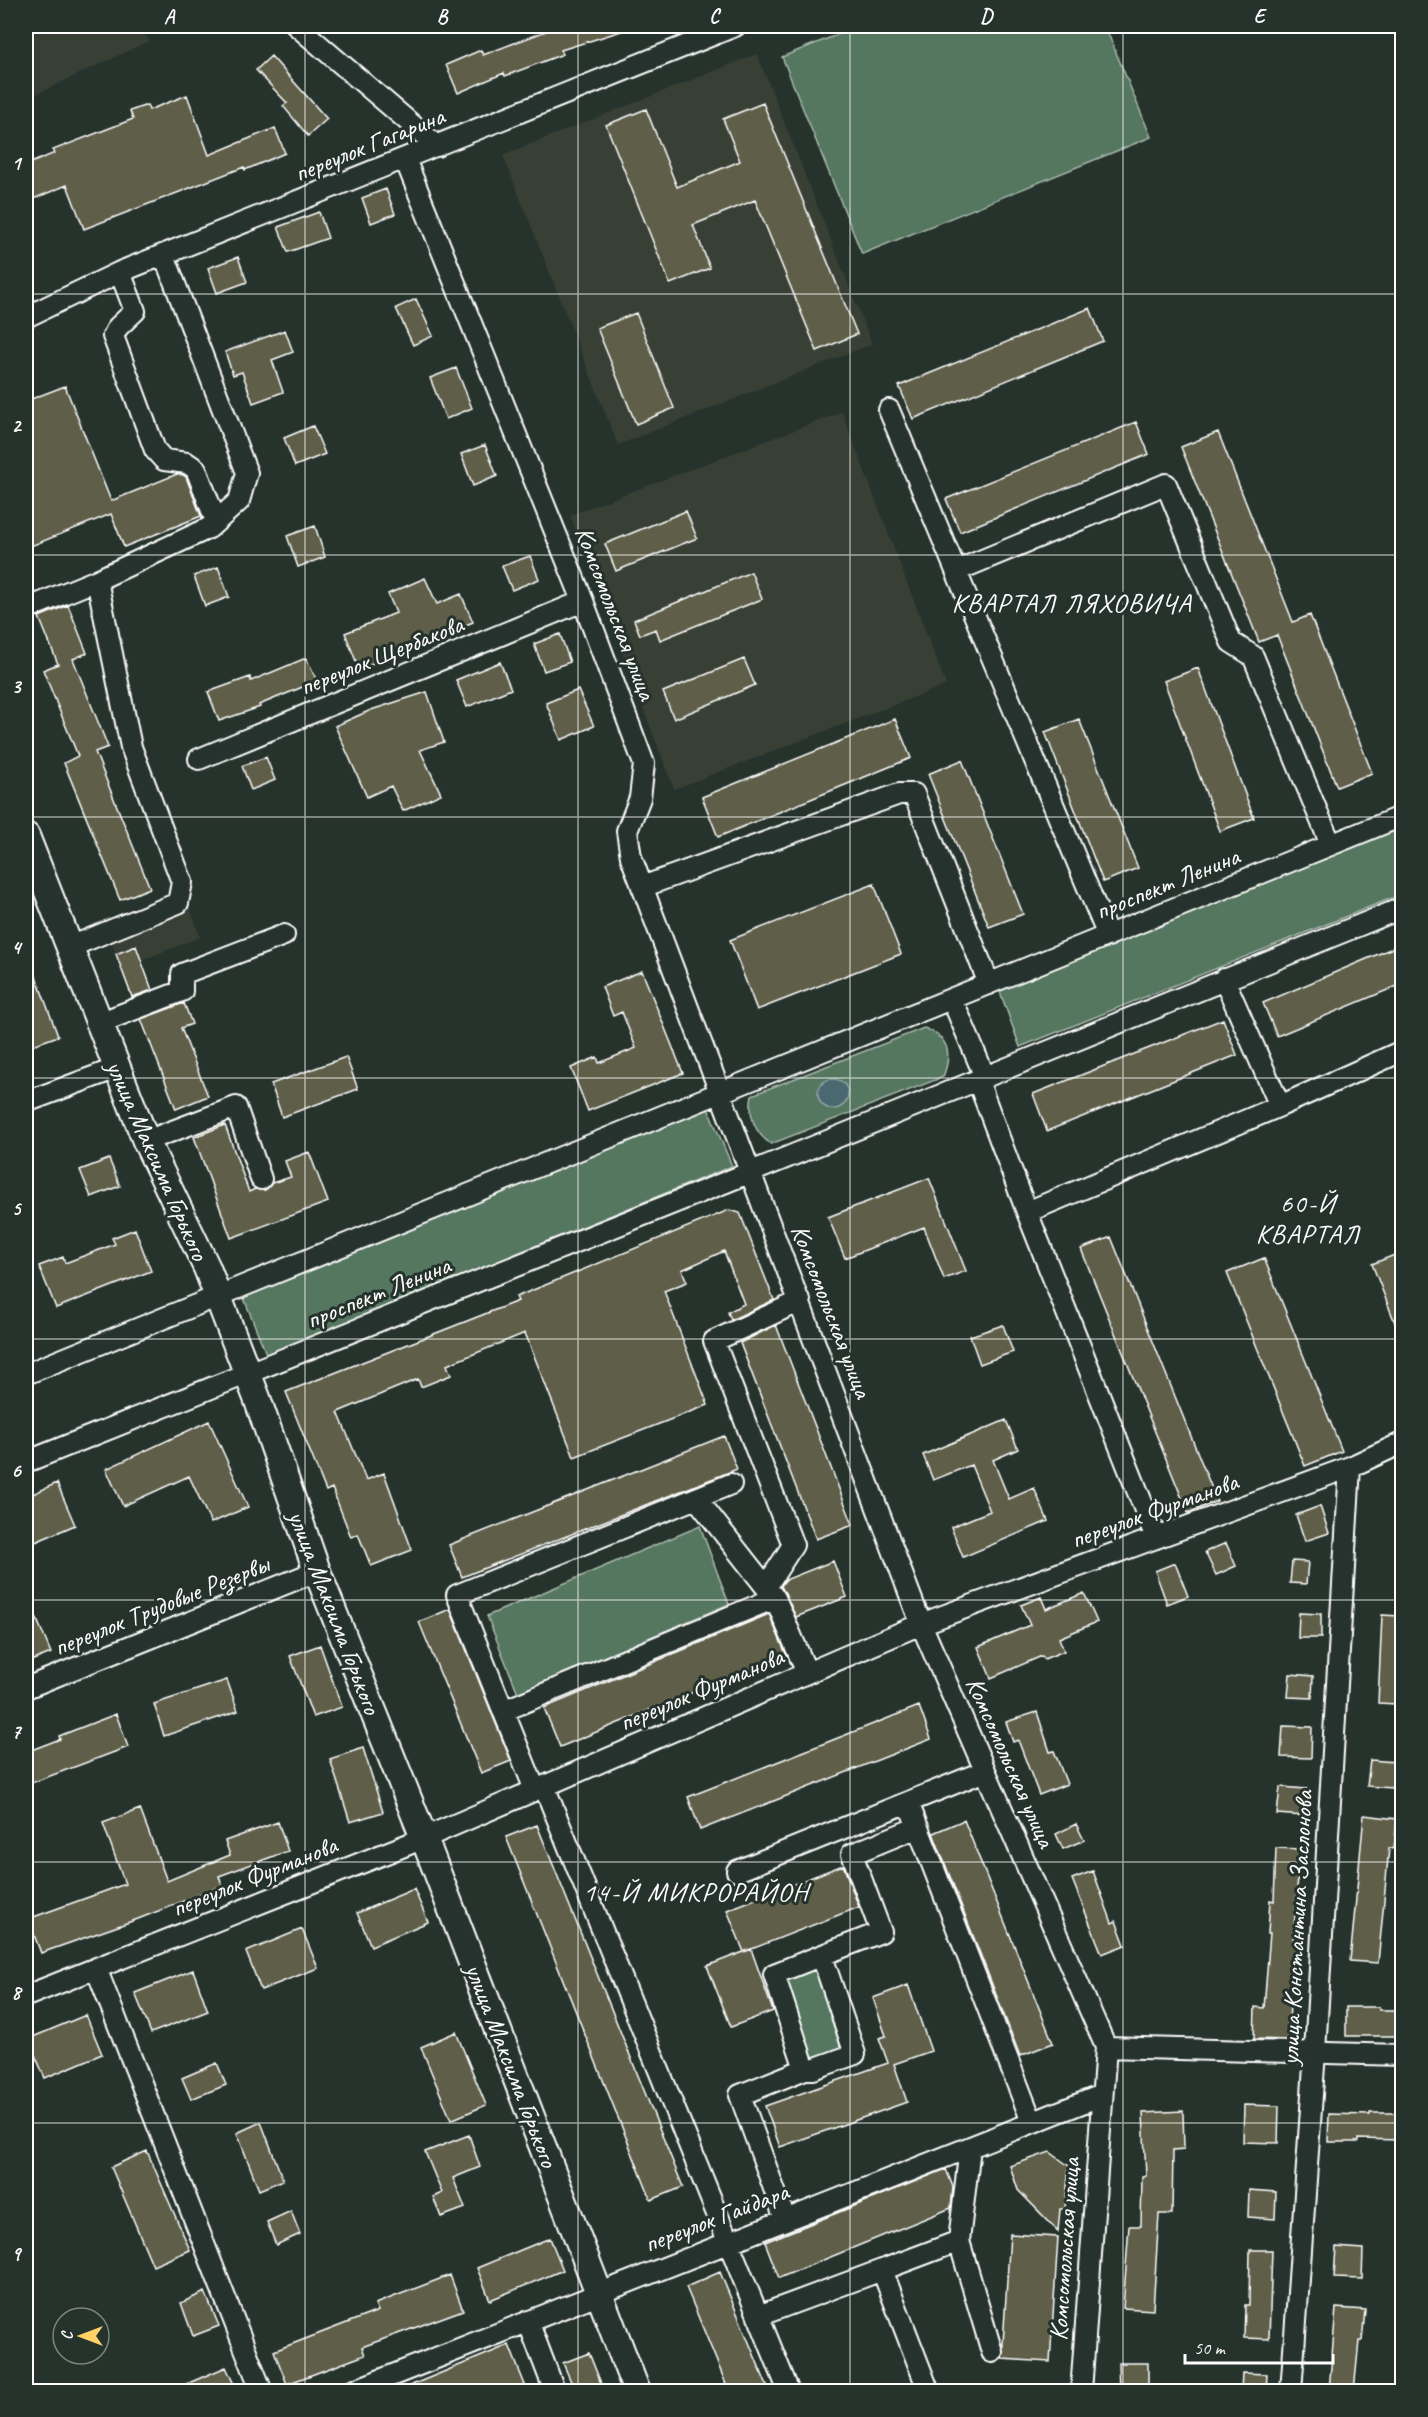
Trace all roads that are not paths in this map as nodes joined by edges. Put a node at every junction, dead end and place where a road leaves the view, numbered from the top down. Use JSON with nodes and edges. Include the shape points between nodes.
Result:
{"nodes":[{"id":1,"x":297,"y":26,"type":"edge"},
{"id":2,"x":735,"y":26,"type":"edge"},
{"id":3,"x":437,"y":146,"type":"junction"},
{"id":4,"x":405,"y":159,"type":"junction"},
{"id":5,"x":164,"y":255,"type":"junction"},
{"id":6,"x":120,"y":272,"type":"junction"},
{"id":7,"x":26,"y":317,"type":"edge"},
{"id":8,"x":889,"y":410,"type":"dead end"},
{"id":9,"x":216,"y":521,"type":"junction"},
{"id":10,"x":956,"y":571,"type":"junction"},
{"id":11,"x":97,"y":579,"type":"junction"},
{"id":12,"x":583,"y":601,"type":"junction"},
{"id":13,"x":26,"y":609,"type":"edge"},
{"id":14,"x":199,"y":759,"type":"dead end"},
{"id":15,"x":1402,"y":816,"type":"edge"},
{"id":16,"x":26,"y":836,"type":"edge"},
{"id":17,"x":1331,"y":845,"type":"junction"},
{"id":18,"x":642,"y":887,"type":"junction"},
{"id":19,"x":1402,"y":908,"type":"edge"},
{"id":20,"x":284,"y":935,"type":"dead end"},
{"id":21,"x":1108,"y":936,"type":"junction"},
{"id":22,"x":70,"y":947,"type":"junction"},
{"id":23,"x":1224,"y":979,"type":"junction"},
{"id":24,"x":989,"y":984,"type":"junction"},
{"id":25,"x":952,"y":999,"type":"junction"},
{"id":26,"x":99,"y":1023,"type":"junction"},
{"id":27,"x":1402,"y":1051,"type":"edge"},
{"id":28,"x":117,"y":1068,"type":"junction"},
{"id":29,"x":982,"y":1079,"type":"junction"},
{"id":30,"x":721,"y":1093,"type":"junction"},
{"id":31,"x":26,"y":1102,"type":"edge"},
{"id":32,"x":1280,"y":1106,"type":"junction"},
{"id":33,"x":146,"y":1141,"type":"junction"},
{"id":34,"x":751,"y":1172,"type":"junction"},
{"id":35,"x":261,"y":1179,"type":"dead end"},
{"id":36,"x":1027,"y":1212,"type":"junction"},
{"id":37,"x":217,"y":1297,"type":"junction"},
{"id":38,"x":800,"y":1301,"type":"junction"},
{"id":39,"x":26,"y":1374,"type":"edge"},
{"id":40,"x":246,"y":1374,"type":"junction"},
{"id":41,"x":1402,"y":1443,"type":"edge"},
{"id":42,"x":26,"y":1462,"type":"edge"},
{"id":43,"x":1350,"y":1467,"type":"junction"},
{"id":44,"x":731,"y":1484,"type":"dead end"},
{"id":45,"x":696,"y":1498,"type":"junction"},
{"id":46,"x":1156,"y":1538,"type":"junction"},
{"id":47,"x":317,"y":1571,"type":"junction"},
{"id":48,"x":770,"y":1593,"type":"junction"},
{"id":49,"x":921,"y":1624,"type":"junction"},
{"id":50,"x":807,"y":1673,"type":"junction"},
{"id":51,"x":26,"y":1688,"type":"edge"},
{"id":52,"x":503,"y":1711,"type":"junction"},
{"id":53,"x":985,"y":1771,"type":"junction"},
{"id":54,"x":539,"y":1788,"type":"junction"},
{"id":55,"x":908,"y":1802,"type":"junction"},
{"id":56,"x":918,"y":1827,"type":"junction"},
{"id":57,"x":424,"y":1838,"type":"junction"},
{"id":58,"x":737,"y":1871,"type":"dead end"},
{"id":59,"x":822,"y":1956,"type":"junction"},
{"id":60,"x":96,"y":1968,"type":"junction"},
{"id":61,"x":26,"y":1996,"type":"edge"},
{"id":62,"x":1106,"y":2047,"type":"junction"},
{"id":63,"x":1315,"y":2052,"type":"junction"},
{"id":64,"x":1402,"y":2055,"type":"edge"},
{"id":65,"x":805,"y":2069,"type":"junction"},
{"id":66,"x":1102,"y":2095,"type":"junction"},
{"id":67,"x":1032,"y":2122,"type":"junction"},
{"id":68,"x":970,"y":2147,"type":"junction"},
{"id":69,"x":785,"y":2219,"type":"junction"},
{"id":70,"x":728,"y":2241,"type":"junction"},
{"id":71,"x":959,"y":2241,"type":"junction"},
{"id":72,"x":882,"y":2270,"type":"junction"},
{"id":73,"x":600,"y":2291,"type":"junction"},
{"id":74,"x":758,"y":2316,"type":"junction"},
{"id":75,"x":528,"y":2321,"type":"junction"},
{"id":76,"x":992,"y":2352,"type":"dead end"},
{"id":77,"x":262,"y":2391,"type":"edge"},
{"id":78,"x":350,"y":2391,"type":"edge"},
{"id":79,"x":555,"y":2391,"type":"edge"},
{"id":80,"x":637,"y":2391,"type":"edge"},
{"id":81,"x":789,"y":2391,"type":"edge"},
{"id":82,"x":929,"y":2391,"type":"edge"},
{"id":83,"x":1081,"y":2391,"type":"edge"},
{"id":84,"x":1291,"y":2391,"type":"edge"}],
"edges":[{"from":1,"to":3,"type":"street"},
{"from":2,"to":3,"type":"street","name":"переулок Гагарина"},
{"from":3,"to":4,"type":"street","name":"переулок Гагарина"},
{"from":4,"to":5,"type":"street","name":"переулок Гагарина"},
{"from":4,"to":12,"type":"street","name":"Комсомольская улица"},
{"from":5,"to":6,"type":"street","name":"переулок Гагарина"},
{"from":5,"to":9,"type":"street","via":[[247,473],[239,501]]},
{"from":6,"to":7,"type":"street","name":"переулок Гагарина"},
{"from":6,"to":9,"type":"street","via":[[135,311],[113,336],[155,450],[164,460],[187,463],[196,469]]},
{"from":8,"to":10,"type":"street"},
{"from":9,"to":11,"type":"street","via":[[209,528]]},
{"from":10,"to":17,"type":"street","via":[[1166,484],[1231,642],[1253,656]]},
{"from":10,"to":21,"type":"street"},
{"from":11,"to":13,"type":"street"},
{"from":11,"to":22,"type":"street","via":[[131,747],[182,882],[178,903]]},
{"from":12,"to":14,"type":"street","name":"переулок Щербакова"},
{"from":12,"to":18,"type":"street","name":"Комсомольская улица","via":[[644,764],[640,798],[627,831]]},
{"from":15,"to":17,"type":"street","name":"проспект Ленина"},
{"from":16,"to":22,"type":"main road","name":"улица Максима Горького"},
{"from":17,"to":21,"type":"street","name":"проспект Ленина"},
{"from":18,"to":24,"type":"street","via":[[899,794],[914,794]]},
{"from":18,"to":30,"type":"street","name":"Комсомольская улица"},
{"from":19,"to":23,"type":"street","name":"проспект Ленина"},
{"from":20,"to":26,"type":"street","via":[[182,974],[182,991]]},
{"from":21,"to":24,"type":"street","name":"проспект Ленина"},
{"from":22,"to":26,"type":"main road","name":"улица Максима Горького"},
{"from":23,"to":29,"type":"street","name":"проспект Ленина"},
{"from":23,"to":32,"type":"street"},
{"from":24,"to":25,"type":"street","name":"проспект Ленина"},
{"from":25,"to":29,"type":"street"},
{"from":25,"to":30,"type":"street","name":"проспект Ленина"},
{"from":26,"to":28,"type":"main road","name":"улица Максима Горького"},
{"from":27,"to":32,"type":"street"},
{"from":28,"to":31,"type":"street"},
{"from":28,"to":33,"type":"main road","name":"улица Максима Горького"},
{"from":29,"to":34,"type":"street","name":"проспект Ленина"},
{"from":29,"to":36,"type":"street"},
{"from":30,"to":34,"type":"street"},
{"from":30,"to":37,"type":"street","name":"проспект Ленина"},
{"from":32,"to":36,"type":"street"},
{"from":33,"to":35,"type":"street","via":[[236,1107]]},
{"from":33,"to":37,"type":"main road","name":"улица Максима Горького"},
{"from":34,"to":38,"type":"street","name":"Комсомольская улица"},
{"from":34,"to":40,"type":"street","name":"проспект Ленина"},
{"from":36,"to":46,"type":"street"},
{"from":37,"to":39,"type":"street","name":"проспект Ленина"},
{"from":37,"to":40,"type":"main road","name":"улица Максима Горького"},
{"from":38,"to":48,"type":"street","via":[[714,1341],[793,1545]]},
{"from":38,"to":49,"type":"street","name":"Комсомольская улица"},
{"from":40,"to":42,"type":"street","name":"проспект Ленина"},
{"from":40,"to":47,"type":"main road","name":"улица Максима Горького"},
{"from":41,"to":43,"type":"street","name":"переулок Фурманова"},
{"from":43,"to":46,"type":"street","name":"переулок Фурманова"},
{"from":43,"to":63,"type":"street","name":"улица Константина Заслонова"},
{"from":44,"to":45,"type":"street"},
{"from":45,"to":48,"type":"street"},
{"from":45,"to":52,"type":"street","via":[[457,1595]]},
{"from":46,"to":49,"type":"street","name":"переулок Фурманова"},
{"from":47,"to":51,"type":"street","name":"переулок Трудовые Резервы"},
{"from":47,"to":57,"type":"main road","name":"улица Максима Горького"},
{"from":48,"to":50,"type":"street"},
{"from":48,"to":52,"type":"street"},
{"from":49,"to":50,"type":"street","name":"переулок Фурманова"},
{"from":49,"to":53,"type":"street","name":"Комсомольская улица"},
{"from":50,"to":54,"type":"street","name":"переулок Фурманова"},
{"from":52,"to":54,"type":"street"},
{"from":53,"to":55,"type":"street"},
{"from":53,"to":62,"type":"street","name":"Комсомольская улица"},
{"from":54,"to":57,"type":"street","name":"переулок Фурманова"},
{"from":54,"to":70,"type":"street"},
{"from":55,"to":56,"type":"street"},
{"from":55,"to":58,"type":"street"},
{"from":56,"to":59,"type":"street","via":[[852,1854],[881,1932]]},
{"from":56,"to":67,"type":"street"},
{"from":57,"to":60,"type":"street","name":"переулок Фурманова"},
{"from":57,"to":73,"type":"main road","name":"улица Максима Горького"},
{"from":59,"to":65,"type":"street","via":[[774,1974]]},
{"from":59,"to":65,"type":"street","via":[[855,2054]]},
{"from":60,"to":61,"type":"street","name":"переулок Фурманова"},
{"from":60,"to":77,"type":"street"},
{"from":62,"to":63,"type":"street"},
{"from":62,"to":66,"type":"street","name":"Комсомольская улица"},
{"from":63,"to":64,"type":"street"},
{"from":63,"to":84,"type":"street","name":"улица Константина Заслонова"},
{"from":65,"to":69,"type":"street","via":[[740,2095]]},
{"from":66,"to":67,"type":"street","name":"переулок Гайдара"},
{"from":66,"to":83,"type":"street","name":"Комсомольская улица"},
{"from":67,"to":68,"type":"street","name":"переулок Гайдара"},
{"from":68,"to":69,"type":"street","name":"переулок Гайдара"},
{"from":68,"to":71,"type":"street"},
{"from":69,"to":70,"type":"street","name":"переулок Гайдара"},
{"from":70,"to":73,"type":"street","name":"переулок Гайдара"},
{"from":70,"to":74,"type":"street"},
{"from":71,"to":72,"type":"street"},
{"from":71,"to":76,"type":"street"},
{"from":72,"to":74,"type":"street"},
{"from":72,"to":82,"type":"street"},
{"from":73,"to":75,"type":"street","name":"переулок Гайдара"},
{"from":73,"to":80,"type":"main road","name":"улица Максима Горького"},
{"from":74,"to":81,"type":"street"},
{"from":75,"to":78,"type":"street","name":"переулок Гайдара"},
{"from":75,"to":79,"type":"street"}]}
